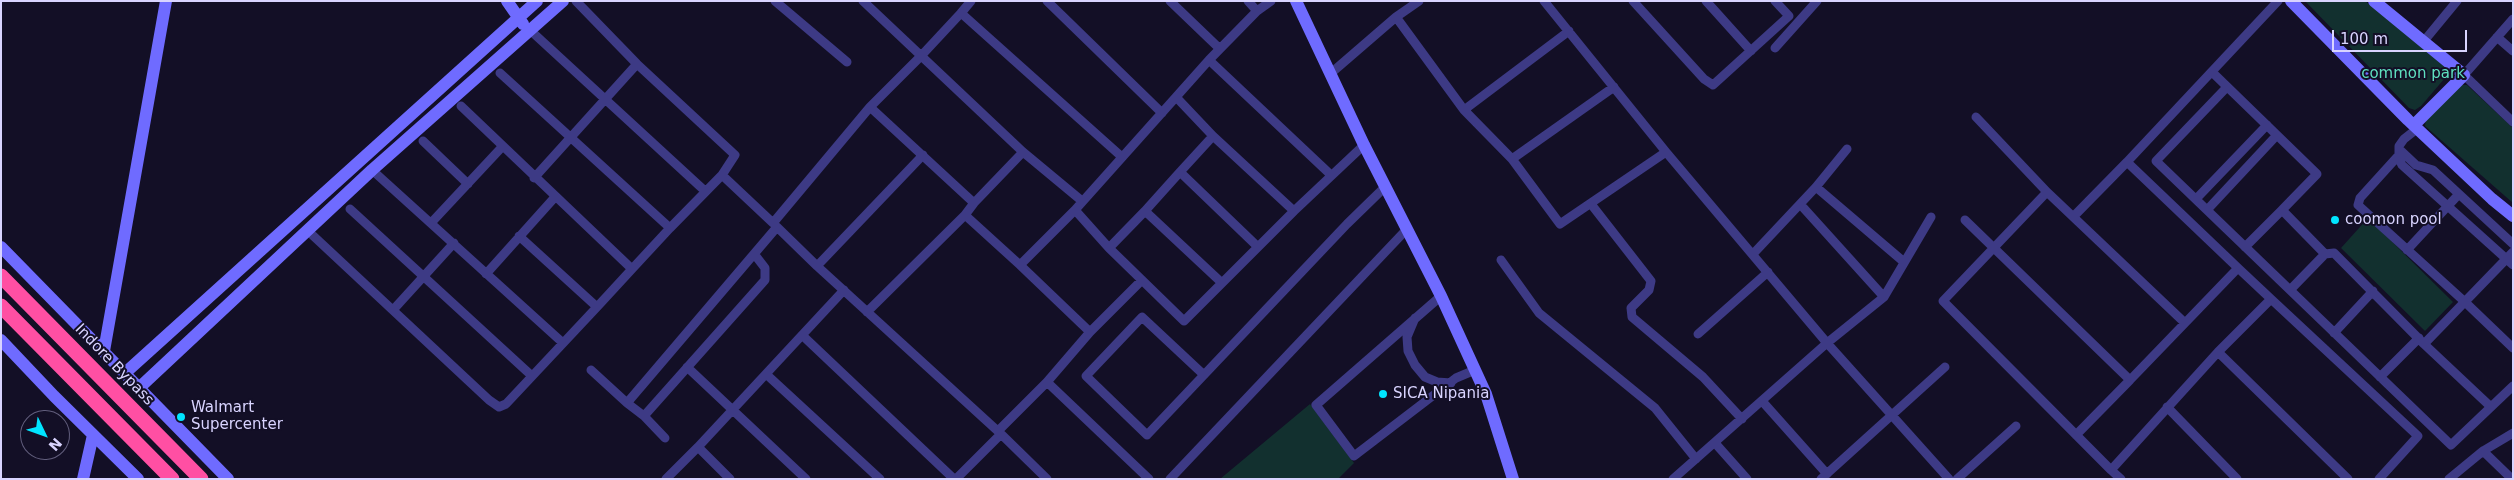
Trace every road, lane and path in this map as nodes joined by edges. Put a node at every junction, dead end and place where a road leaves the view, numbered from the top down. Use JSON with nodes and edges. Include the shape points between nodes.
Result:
{"nodes":[{"id":1,"x":166,"y":1,"type":"edge"},
{"id":2,"x":507,"y":1,"type":"edge"},
{"id":3,"x":563,"y":1,"type":"edge"},
{"id":4,"x":576,"y":1,"type":"edge"},
{"id":5,"x":774,"y":1,"type":"edge"},
{"id":6,"x":971,"y":1,"type":"edge"},
{"id":7,"x":1047,"y":1,"type":"edge"},
{"id":8,"x":1170,"y":1,"type":"edge"},
{"id":9,"x":1248,"y":1,"type":"edge"},
{"id":10,"x":1271,"y":1,"type":"edge"},
{"id":11,"x":1296,"y":1,"type":"edge"},
{"id":12,"x":1418,"y":1,"type":"edge"},
{"id":13,"x":1544,"y":1,"type":"edge"},
{"id":14,"x":1633,"y":1,"type":"edge"},
{"id":15,"x":1706,"y":1,"type":"edge"},
{"id":16,"x":1775,"y":1,"type":"edge"},
{"id":17,"x":1817,"y":1,"type":"edge"},
{"id":18,"x":2278,"y":1,"type":"edge"},
{"id":19,"x":2291,"y":1,"type":"edge"},
{"id":20,"x":2374,"y":1,"type":"edge"},
{"id":21,"x":2456,"y":1,"type":"edge"},
{"id":22,"x":536,"y":2,"type":"edge"},
{"id":23,"x":867,"y":2,"type":"edge"},
{"id":24,"x":1257,"y":10,"type":"junction"},
{"id":25,"x":961,"y":13,"type":"junction"},
{"id":26,"x":546,"y":16,"type":"junction"},
{"id":27,"x":1396,"y":17,"type":"junction"},
{"id":28,"x":518,"y":18,"type":"junction"},
{"id":29,"x":2513,"y":19,"type":"edge"},
{"id":30,"x":530,"y":31,"type":"junction"},
{"id":31,"x":1569,"y":32,"type":"junction"},
{"id":32,"x":2497,"y":37,"type":"junction"},
{"id":33,"x":2424,"y":41,"type":"junction"},
{"id":34,"x":1775,"y":48,"type":"dead end"},
{"id":35,"x":1220,"y":50,"type":"junction"},
{"id":36,"x":1751,"y":51,"type":"junction"},
{"id":37,"x":2513,"y":51,"type":"edge"},
{"id":38,"x":922,"y":56,"type":"junction"},
{"id":39,"x":1209,"y":60,"type":"junction"},
{"id":40,"x":847,"y":62,"type":"dead end"},
{"id":41,"x":637,"y":64,"type":"junction"},
{"id":42,"x":2212,"y":72,"type":"junction"},
{"id":43,"x":500,"y":73,"type":"dead end"},
{"id":44,"x":1330,"y":74,"type":"junction"},
{"id":45,"x":2464,"y":76,"type":"junction"},
{"id":46,"x":1614,"y":87,"type":"junction"},
{"id":47,"x":2227,"y":87,"type":"junction"},
{"id":48,"x":1176,"y":97,"type":"junction"},
{"id":49,"x":606,"y":100,"type":"junction"},
{"id":50,"x":461,"y":106,"type":"dead end"},
{"id":51,"x":870,"y":107,"type":"junction"},
{"id":52,"x":1464,"y":110,"type":"junction"},
{"id":53,"x":1162,"y":112,"type":"junction"},
{"id":54,"x":1976,"y":118,"type":"dead end"},
{"id":55,"x":2513,"y":122,"type":"edge"},
{"id":56,"x":2267,"y":125,"type":"junction"},
{"id":57,"x":2416,"y":126,"type":"junction"},
{"id":58,"x":2277,"y":135,"type":"junction"},
{"id":59,"x":1213,"y":136,"type":"junction"},
{"id":60,"x":571,"y":138,"type":"junction"},
{"id":61,"x":422,"y":141,"type":"dead end"},
{"id":62,"x":1364,"y":145,"type":"junction"},
{"id":63,"x":502,"y":146,"type":"junction"},
{"id":64,"x":1847,"y":149,"type":"dead end"},
{"id":65,"x":1023,"y":152,"type":"junction"},
{"id":66,"x":1666,"y":152,"type":"junction"},
{"id":67,"x":2399,"y":152,"type":"junction"},
{"id":68,"x":923,"y":155,"type":"junction"},
{"id":69,"x":1122,"y":157,"type":"junction"},
{"id":70,"x":1512,"y":159,"type":"junction"},
{"id":71,"x":2127,"y":162,"type":"junction"},
{"id":72,"x":372,"y":170,"type":"junction"},
{"id":73,"x":1180,"y":172,"type":"junction"},
{"id":74,"x":722,"y":174,"type":"junction"},
{"id":75,"x":1331,"y":175,"type":"junction"},
{"id":76,"x":534,"y":178,"type":"junction"},
{"id":77,"x":468,"y":184,"type":"junction"},
{"id":78,"x":1386,"y":186,"type":"junction"},
{"id":79,"x":1816,"y":187,"type":"junction"},
{"id":80,"x":705,"y":191,"type":"junction"},
{"id":81,"x":2047,"y":192,"type":"junction"},
{"id":82,"x":2459,"y":194,"type":"junction"},
{"id":83,"x":555,"y":197,"type":"junction"},
{"id":84,"x":2196,"y":199,"type":"junction"},
{"id":85,"x":1082,"y":202,"type":"junction"},
{"id":86,"x":974,"y":203,"type":"junction"},
{"id":87,"x":1591,"y":204,"type":"junction"},
{"id":88,"x":1800,"y":204,"type":"junction"},
{"id":89,"x":2448,"y":206,"type":"junction"},
{"id":90,"x":350,"y":209,"type":"dead end"},
{"id":91,"x":1074,"y":210,"type":"junction"},
{"id":92,"x":1145,"y":210,"type":"junction"},
{"id":93,"x":2207,"y":210,"type":"junction"},
{"id":94,"x":2282,"y":210,"type":"junction"},
{"id":95,"x":1294,"y":211,"type":"junction"},
{"id":96,"x":965,"y":215,"type":"junction"},
{"id":97,"x":2074,"y":215,"type":"junction"},
{"id":98,"x":2513,"y":216,"type":"edge"},
{"id":99,"x":1931,"y":217,"type":"dead end"},
{"id":100,"x":1965,"y":220,"type":"dead end"},
{"id":101,"x":431,"y":223,"type":"junction"},
{"id":102,"x":775,"y":225,"type":"junction"},
{"id":103,"x":670,"y":228,"type":"junction"},
{"id":104,"x":1407,"y":229,"type":"junction"},
{"id":105,"x":307,"y":230,"type":"junction"},
{"id":106,"x":519,"y":236,"type":"junction"},
{"id":107,"x":454,"y":244,"type":"junction"},
{"id":108,"x":2513,"y":244,"type":"edge"},
{"id":109,"x":2245,"y":246,"type":"junction"},
{"id":110,"x":1258,"y":247,"type":"junction"},
{"id":111,"x":1994,"y":247,"type":"junction"},
{"id":112,"x":1,"y":248,"type":"edge"},
{"id":113,"x":1109,"y":248,"type":"junction"},
{"id":114,"x":2407,"y":250,"type":"junction"},
{"id":115,"x":755,"y":254,"type":"junction"},
{"id":116,"x":1753,"y":254,"type":"junction"},
{"id":117,"x":2325,"y":254,"type":"junction"},
{"id":118,"x":2511,"y":259,"type":"edge"},
{"id":119,"x":1501,"y":260,"type":"dead end"},
{"id":120,"x":1904,"y":262,"type":"junction"},
{"id":121,"x":1020,"y":265,"type":"junction"},
{"id":122,"x":816,"y":266,"type":"junction"},
{"id":123,"x":2238,"y":268,"type":"junction"},
{"id":124,"x":632,"y":269,"type":"junction"},
{"id":125,"x":1768,"y":272,"type":"junction"},
{"id":126,"x":486,"y":274,"type":"junction"},
{"id":127,"x":1,"y":276,"type":"edge"},
{"id":128,"x":422,"y":276,"type":"junction"},
{"id":129,"x":1142,"y":280,"type":"junction"},
{"id":130,"x":1222,"y":283,"type":"junction"},
{"id":131,"x":844,"y":290,"type":"junction"},
{"id":132,"x":2290,"y":290,"type":"junction"},
{"id":133,"x":2373,"y":291,"type":"junction"},
{"id":134,"x":1441,"y":296,"type":"junction"},
{"id":135,"x":1884,"y":297,"type":"junction"},
{"id":136,"x":2272,"y":299,"type":"junction"},
{"id":137,"x":2465,"y":302,"type":"junction"},
{"id":138,"x":1,"y":306,"type":"edge"},
{"id":139,"x":597,"y":307,"type":"junction"},
{"id":140,"x":393,"y":310,"type":"junction"},
{"id":141,"x":867,"y":312,"type":"junction"},
{"id":142,"x":1415,"y":316,"type":"junction"},
{"id":143,"x":2184,"y":323,"type":"junction"},
{"id":144,"x":1090,"y":332,"type":"junction"},
{"id":145,"x":2334,"y":333,"type":"junction"},
{"id":146,"x":1698,"y":334,"type":"dead end"},
{"id":147,"x":802,"y":335,"type":"junction"},
{"id":148,"x":1,"y":340,"type":"edge"},
{"id":149,"x":2422,"y":341,"type":"junction"},
{"id":150,"x":563,"y":343,"type":"junction"},
{"id":151,"x":1828,"y":343,"type":"junction"},
{"id":152,"x":2513,"y":348,"type":"edge"},
{"id":153,"x":104,"y":351,"type":"junction"},
{"id":154,"x":2218,"y":352,"type":"junction"},
{"id":155,"x":687,"y":367,"type":"junction"},
{"id":156,"x":1945,"y":367,"type":"dead end"},
{"id":157,"x":591,"y":370,"type":"dead end"},
{"id":158,"x":1474,"y":370,"type":"junction"},
{"id":159,"x":125,"y":373,"type":"junction"},
{"id":160,"x":766,"y":374,"type":"junction"},
{"id":161,"x":1204,"y":375,"type":"junction"},
{"id":162,"x":532,"y":376,"type":"junction"},
{"id":163,"x":2380,"y":377,"type":"junction"},
{"id":164,"x":2130,"y":380,"type":"junction"},
{"id":165,"x":1047,"y":382,"type":"junction"},
{"id":166,"x":1451,"y":382,"type":"junction"},
{"id":167,"x":2513,"y":386,"type":"edge"},
{"id":168,"x":139,"y":388,"type":"junction"},
{"id":169,"x":1762,"y":401,"type":"junction"},
{"id":170,"x":627,"y":403,"type":"junction"},
{"id":171,"x":2167,"y":407,"type":"junction"},
{"id":172,"x":2491,"y":407,"type":"junction"},
{"id":173,"x":733,"y":410,"type":"junction"},
{"id":174,"x":1893,"y":414,"type":"junction"},
{"id":175,"x":644,"y":416,"type":"junction"},
{"id":176,"x":1742,"y":419,"type":"junction"},
{"id":177,"x":2016,"y":426,"type":"dead end"},
{"id":178,"x":999,"y":432,"type":"junction"},
{"id":179,"x":2513,"y":433,"type":"edge"},
{"id":180,"x":93,"y":435,"type":"junction"},
{"id":181,"x":2076,"y":435,"type":"junction"},
{"id":182,"x":665,"y":438,"type":"dead end"},
{"id":183,"x":1715,"y":443,"type":"junction"},
{"id":184,"x":698,"y":447,"type":"junction"},
{"id":185,"x":2483,"y":451,"type":"junction"},
{"id":186,"x":1696,"y":459,"type":"junction"},
{"id":187,"x":2111,"y":470,"type":"junction"},
{"id":188,"x":1824,"y":476,"type":"edge"},
{"id":189,"x":83,"y":479,"type":"edge"},
{"id":190,"x":138,"y":479,"type":"edge"},
{"id":191,"x":172,"y":479,"type":"edge"},
{"id":192,"x":201,"y":479,"type":"edge"},
{"id":193,"x":228,"y":479,"type":"edge"},
{"id":194,"x":666,"y":479,"type":"edge"},
{"id":195,"x":730,"y":479,"type":"edge"},
{"id":196,"x":806,"y":479,"type":"edge"},
{"id":197,"x":880,"y":479,"type":"edge"},
{"id":198,"x":955,"y":479,"type":"edge"},
{"id":199,"x":1047,"y":479,"type":"edge"},
{"id":200,"x":1149,"y":479,"type":"edge"},
{"id":201,"x":1170,"y":479,"type":"edge"},
{"id":202,"x":1513,"y":479,"type":"edge"},
{"id":203,"x":1673,"y":479,"type":"edge"},
{"id":204,"x":1747,"y":479,"type":"edge"},
{"id":205,"x":1949,"y":479,"type":"edge"},
{"id":206,"x":1957,"y":479,"type":"edge"},
{"id":207,"x":2121,"y":479,"type":"edge"},
{"id":208,"x":2237,"y":479,"type":"edge"},
{"id":209,"x":2348,"y":479,"type":"edge"},
{"id":210,"x":2379,"y":479,"type":"edge"},
{"id":211,"x":2449,"y":479,"type":"edge"},
{"id":212,"x":2512,"y":479,"type":"edge"}],
"edges":[{"from":1,"to":153,"type":"street"},
{"from":2,"to":28,"type":"street"},
{"from":3,"to":26,"type":"street"},
{"from":4,"to":41,"type":"street"},
{"from":5,"to":40,"type":"street"},
{"from":6,"to":25,"type":"street"},
{"from":7,"to":53,"type":"street"},
{"from":8,"to":35,"type":"street"},
{"from":9,"to":24,"type":"street"},
{"from":10,"to":24,"type":"street"},
{"from":11,"to":44,"type":"street"},
{"from":12,"to":27,"type":"street"},
{"from":13,"to":31,"type":"street"},
{"from":14,"to":36,"type":"street","via":[[1714,85]]},
{"from":15,"to":36,"type":"street"},
{"from":16,"to":36,"type":"street","via":[[1788,16]]},
{"from":17,"to":34,"type":"street"},
{"from":18,"to":42,"type":"street"},
{"from":19,"to":57,"type":"street"},
{"from":20,"to":33,"type":"street"},
{"from":21,"to":33,"type":"street"},
{"from":22,"to":26,"type":"street"},
{"from":22,"to":28,"type":"street"},
{"from":23,"to":38,"type":"street"},
{"from":24,"to":35,"type":"street"},
{"from":25,"to":38,"type":"street"},
{"from":25,"to":69,"type":"street"},
{"from":26,"to":30,"type":"street"},
{"from":27,"to":44,"type":"street"},
{"from":27,"to":52,"type":"street"},
{"from":28,"to":30,"type":"street"},
{"from":28,"to":159,"type":"street"},
{"from":29,"to":32,"type":"street"},
{"from":30,"to":49,"type":"street"},
{"from":30,"to":72,"type":"street","via":[[450,98]]},
{"from":31,"to":46,"type":"street"},
{"from":31,"to":52,"type":"street"},
{"from":32,"to":37,"type":"street"},
{"from":32,"to":45,"type":"street"},
{"from":33,"to":45,"type":"street"},
{"from":35,"to":39,"type":"street"},
{"from":38,"to":51,"type":"street"},
{"from":38,"to":65,"type":"street"},
{"from":39,"to":48,"type":"street"},
{"from":39,"to":75,"type":"street"},
{"from":41,"to":49,"type":"street"},
{"from":41,"to":74,"type":"street","via":[[734,152],[736,158]]},
{"from":42,"to":47,"type":"street"},
{"from":42,"to":71,"type":"street"},
{"from":43,"to":60,"type":"street"},
{"from":44,"to":62,"type":"street"},
{"from":45,"to":55,"type":"street"},
{"from":45,"to":57,"type":"street"},
{"from":46,"to":66,"type":"street"},
{"from":46,"to":70,"type":"street"},
{"from":47,"to":56,"type":"street"},
{"from":47,"to":84,"type":"street","via":[[2156,161]]},
{"from":48,"to":53,"type":"street"},
{"from":48,"to":59,"type":"street"},
{"from":49,"to":60,"type":"street"},
{"from":49,"to":80,"type":"street"},
{"from":50,"to":63,"type":"street"},
{"from":51,"to":68,"type":"street"},
{"from":51,"to":102,"type":"street"},
{"from":52,"to":70,"type":"street"},
{"from":53,"to":69,"type":"street"},
{"from":54,"to":81,"type":"street"},
{"from":56,"to":58,"type":"street"},
{"from":56,"to":84,"type":"street"},
{"from":57,"to":67,"type":"street","via":[[2404,139]]},
{"from":57,"to":98,"type":"street","via":[[2492,200]]},
{"from":58,"to":93,"type":"street"},
{"from":58,"to":94,"type":"street","via":[[2316,174]]},
{"from":59,"to":73,"type":"street"},
{"from":59,"to":95,"type":"street"},
{"from":60,"to":76,"type":"street"},
{"from":60,"to":103,"type":"street"},
{"from":61,"to":77,"type":"street"},
{"from":62,"to":75,"type":"street"},
{"from":62,"to":78,"type":"street"},
{"from":63,"to":76,"type":"street"},
{"from":63,"to":77,"type":"street"},
{"from":64,"to":79,"type":"street"},
{"from":65,"to":85,"type":"street"},
{"from":65,"to":86,"type":"street"},
{"from":66,"to":87,"type":"street"},
{"from":66,"to":116,"type":"street"},
{"from":67,"to":82,"type":"street","via":[[2416,165],[2433,170]]},
{"from":67,"to":89,"type":"street","via":[[2402,165]]},
{"from":67,"to":114,"type":"street","via":[[2360,198],[2358,205]]},
{"from":68,"to":86,"type":"street"},
{"from":68,"to":122,"type":"street"},
{"from":69,"to":85,"type":"street"},
{"from":70,"to":87,"type":"street","via":[[1560,224]]},
{"from":71,"to":97,"type":"street"},
{"from":71,"to":123,"type":"street"},
{"from":72,"to":101,"type":"street"},
{"from":72,"to":105,"type":"street"},
{"from":73,"to":92,"type":"street"},
{"from":73,"to":110,"type":"street"},
{"from":74,"to":80,"type":"street"},
{"from":74,"to":102,"type":"street"},
{"from":75,"to":95,"type":"street"},
{"from":76,"to":83,"type":"street"},
{"from":77,"to":101,"type":"street"},
{"from":78,"to":104,"type":"street"},
{"from":78,"to":161,"type":"street"},
{"from":79,"to":88,"type":"street"},
{"from":79,"to":120,"type":"street"},
{"from":80,"to":103,"type":"street"},
{"from":81,"to":97,"type":"street"},
{"from":81,"to":111,"type":"street"},
{"from":82,"to":89,"type":"street"},
{"from":82,"to":108,"type":"street"},
{"from":83,"to":106,"type":"street"},
{"from":83,"to":124,"type":"street"},
{"from":84,"to":93,"type":"street"},
{"from":85,"to":91,"type":"street"},
{"from":86,"to":96,"type":"street"},
{"from":87,"to":176,"type":"street","via":[[1651,281],[1649,290],[1631,308],[1632,317],[1703,377]]},
{"from":88,"to":116,"type":"street"},
{"from":88,"to":135,"type":"street"},
{"from":89,"to":114,"type":"street"},
{"from":89,"to":118,"type":"street"},
{"from":90,"to":128,"type":"street"},
{"from":91,"to":113,"type":"street"},
{"from":91,"to":121,"type":"street"},
{"from":92,"to":113,"type":"street"},
{"from":92,"to":130,"type":"street"},
{"from":93,"to":109,"type":"street"},
{"from":94,"to":109,"type":"street"},
{"from":94,"to":117,"type":"street"},
{"from":95,"to":110,"type":"street"},
{"from":96,"to":121,"type":"street"},
{"from":96,"to":141,"type":"street"},
{"from":97,"to":143,"type":"street"},
{"from":99,"to":120,"type":"street"},
{"from":100,"to":111,"type":"street"},
{"from":101,"to":107,"type":"street"},
{"from":102,"to":115,"type":"street"},
{"from":102,"to":122,"type":"street"},
{"from":103,"to":124,"type":"street"},
{"from":104,"to":134,"type":"street"},
{"from":104,"to":201,"type":"street"},
{"from":105,"to":140,"type":"street"},
{"from":105,"to":168,"type":"street"},
{"from":106,"to":126,"type":"street"},
{"from":106,"to":139,"type":"street"},
{"from":107,"to":126,"type":"street"},
{"from":107,"to":128,"type":"street"},
{"from":109,"to":132,"type":"street"},
{"from":110,"to":130,"type":"street"},
{"from":111,"to":164,"type":"street"},
{"from":111,"to":181,"type":"street","via":[[1943,301]]},
{"from":112,"to":153,"type":"street"},
{"from":113,"to":129,"type":"street"},
{"from":114,"to":137,"type":"street"},
{"from":115,"to":155,"type":"street","via":[[765,268],[765,280]]},
{"from":115,"to":170,"type":"street"},
{"from":116,"to":125,"type":"street"},
{"from":117,"to":132,"type":"street"},
{"from":117,"to":133,"type":"street","via":[[2334,253]]},
{"from":118,"to":137,"type":"street"},
{"from":119,"to":186,"type":"street","via":[[1539,313],[1655,408]]},
{"from":120,"to":135,"type":"street"},
{"from":121,"to":144,"type":"street"},
{"from":122,"to":131,"type":"street"},
{"from":123,"to":136,"type":"street"},
{"from":123,"to":143,"type":"street"},
{"from":124,"to":139,"type":"street"},
{"from":125,"to":146,"type":"street"},
{"from":125,"to":151,"type":"street"},
{"from":126,"to":150,"type":"street"},
{"from":127,"to":192,"type":"highway","name":"Indore Bypass"},
{"from":128,"to":140,"type":"street"},
{"from":128,"to":162,"type":"street"},
{"from":129,"to":130,"type":"street","via":[[1184,320]]},
{"from":129,"to":144,"type":"street"},
{"from":131,"to":141,"type":"street"},
{"from":131,"to":147,"type":"street"},
{"from":132,"to":145,"type":"street"},
{"from":133,"to":145,"type":"street"},
{"from":133,"to":149,"type":"street"},
{"from":134,"to":142,"type":"street"},
{"from":134,"to":158,"type":"street"},
{"from":135,"to":151,"type":"street"},
{"from":136,"to":154,"type":"street"},
{"from":136,"to":210,"type":"street","via":[[2418,436]]},
{"from":137,"to":149,"type":"street"},
{"from":137,"to":152,"type":"street"},
{"from":138,"to":191,"type":"highway"},
{"from":139,"to":150,"type":"street"},
{"from":140,"to":162,"type":"street","via":[[499,406],[506,404]]},
{"from":141,"to":178,"type":"street"},
{"from":142,"to":166,"type":"street","via":[[1407,337],[1408,351],[1415,365],[1425,377],[1437,382]]},
{"from":142,"to":166,"type":"street","via":[[1316,405],[1354,456]]},
{"from":143,"to":164,"type":"street"},
{"from":144,"to":165,"type":"street"},
{"from":145,"to":163,"type":"street"},
{"from":147,"to":160,"type":"street"},
{"from":147,"to":198,"type":"street"},
{"from":148,"to":180,"type":"street"},
{"from":149,"to":163,"type":"street"},
{"from":149,"to":172,"type":"street"},
{"from":150,"to":162,"type":"street"},
{"from":151,"to":169,"type":"street"},
{"from":151,"to":174,"type":"street"},
{"from":153,"to":159,"type":"street"},
{"from":154,"to":171,"type":"street"},
{"from":154,"to":209,"type":"street"},
{"from":155,"to":173,"type":"street"},
{"from":155,"to":175,"type":"street"},
{"from":156,"to":174,"type":"street"},
{"from":157,"to":170,"type":"street"},
{"from":158,"to":166,"type":"street"},
{"from":158,"to":202,"type":"street","via":[[1486,394]]},
{"from":159,"to":168,"type":"street"},
{"from":160,"to":173,"type":"street"},
{"from":160,"to":197,"type":"street"},
{"from":161,"to":161,"type":"street","via":[[1147,434],[1086,376],[1142,317]]},
{"from":163,"to":172,"type":"street","via":[[2451,445]]},
{"from":164,"to":181,"type":"street"},
{"from":165,"to":178,"type":"street"},
{"from":165,"to":200,"type":"street"},
{"from":167,"to":172,"type":"street"},
{"from":168,"to":193,"type":"street"},
{"from":169,"to":176,"type":"street"},
{"from":169,"to":188,"type":"street"},
{"from":170,"to":175,"type":"street"},
{"from":171,"to":187,"type":"street"},
{"from":171,"to":208,"type":"street"},
{"from":173,"to":184,"type":"street"},
{"from":173,"to":196,"type":"street"},
{"from":174,"to":188,"type":"street"},
{"from":174,"to":205,"type":"street"},
{"from":175,"to":182,"type":"street"},
{"from":176,"to":183,"type":"street"},
{"from":177,"to":206,"type":"street"},
{"from":178,"to":198,"type":"street"},
{"from":178,"to":199,"type":"street"},
{"from":179,"to":185,"type":"street"},
{"from":180,"to":189,"type":"street"},
{"from":180,"to":190,"type":"street"},
{"from":181,"to":187,"type":"street"},
{"from":183,"to":186,"type":"street"},
{"from":183,"to":204,"type":"street"},
{"from":184,"to":194,"type":"street"},
{"from":184,"to":195,"type":"street"},
{"from":185,"to":211,"type":"street"},
{"from":185,"to":212,"type":"street"},
{"from":186,"to":203,"type":"street"},
{"from":187,"to":207,"type":"street"}]}
